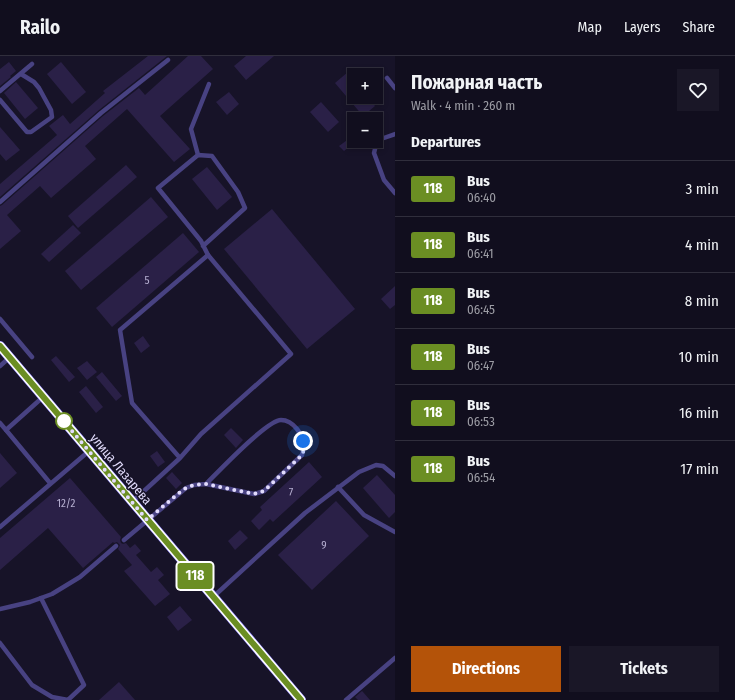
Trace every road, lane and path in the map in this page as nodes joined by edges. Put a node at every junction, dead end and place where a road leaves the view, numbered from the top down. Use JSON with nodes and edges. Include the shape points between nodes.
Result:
{"nodes":[{"id":1,"x":168,"y":60,"type":"dead end"},
{"id":2,"x":32,"y":64,"type":"dead end"},
{"id":3,"x":20,"y":74,"type":"junction"},
{"id":4,"x":387,"y":78,"type":"dead end"},
{"id":5,"x":209,"y":84,"type":"dead end"},
{"id":6,"x":395,"y":88,"type":"edge"},
{"id":7,"x":0,"y":91,"type":"edge"},
{"id":8,"x":0,"y":100,"type":"edge"},
{"id":9,"x":395,"y":134,"type":"edge"},
{"id":10,"x":198,"y":155,"type":"junction"},
{"id":11,"x":395,"y":193,"type":"edge"},
{"id":12,"x":0,"y":202,"type":"edge"},
{"id":13,"x":204,"y":246,"type":"junction"},
{"id":14,"x":208,"y":256,"type":"junction"},
{"id":15,"x":0,"y":319,"type":"edge"},
{"id":16,"x":0,"y":346,"type":"edge"},
{"id":17,"x":32,"y":357,"type":"dead end"},
{"id":18,"x":10,"y":358,"type":"junction"},
{"id":19,"x":0,"y":366,"type":"edge"},
{"id":20,"x":43,"y":397,"type":"junction"},
{"id":21,"x":0,"y":423,"type":"edge"},
{"id":22,"x":6,"y":430,"type":"junction"},
{"id":23,"x":89,"y":451,"type":"junction"},
{"id":24,"x":180,"y":458,"type":"junction"},
{"id":25,"x":395,"y":476,"type":"edge"},
{"id":26,"x":50,"y":483,"type":"junction"},
{"id":27,"x":206,"y":484,"type":"junction"},
{"id":28,"x":338,"y":487,"type":"junction"},
{"id":29,"x":132,"y":502,"type":"junction"},
{"id":30,"x":147,"y":520,"type":"junction"},
{"id":31,"x":0,"y":526,"type":"edge"},
{"id":32,"x":395,"y":532,"type":"edge"},
{"id":33,"x":124,"y":540,"type":"dead end"},
{"id":34,"x":116,"y":546,"type":"dead end"},
{"id":35,"x":213,"y":597,"type":"junction"},
{"id":36,"x":41,"y":598,"type":"junction"},
{"id":37,"x":0,"y":609,"type":"edge"},
{"id":38,"x":0,"y":643,"type":"edge"},
{"id":39,"x":395,"y":658,"type":"edge"},
{"id":40,"x":301,"y":700,"type":"edge"},
{"id":41,"x":346,"y":700,"type":"edge"}],
"edges":[{"from":1,"to":12,"type":"lane","via":[[101,113]]},
{"from":2,"to":3,"type":"lane"},
{"from":3,"to":7,"type":"lane"},
{"from":3,"to":8,"type":"lane","via":[[40,88],[52,117],[31,132],[26,132]]},
{"from":4,"to":6,"type":"lane"},
{"from":5,"to":10,"type":"lane","via":[[191,129]]},
{"from":9,"to":11,"type":"lane","via":[[381,139],[374,153],[384,180]]},
{"from":10,"to":13,"type":"lane","via":[[158,188]]},
{"from":10,"to":13,"type":"lane","via":[[212,156],[238,192],[245,208]]},
{"from":13,"to":14,"type":"lane"},
{"from":14,"to":24,"type":"lane","via":[[120,330],[132,402]]},
{"from":14,"to":24,"type":"lane","via":[[291,354],[202,434]]},
{"from":15,"to":17,"type":"lane"},
{"from":16,"to":18,"type":"main road","name":"улица Лазарева"},
{"from":18,"to":19,"type":"lane"},
{"from":18,"to":20,"type":"main road","name":"улица Лазарева"},
{"from":20,"to":22,"type":"lane"},
{"from":20,"to":23,"type":"main road","name":"улица Лазарева"},
{"from":21,"to":22,"type":"lane"},
{"from":22,"to":26,"type":"lane"},
{"from":23,"to":26,"type":"lane"},
{"from":23,"to":29,"type":"main road","name":"улица Лазарева"},
{"from":24,"to":29,"type":"lane"},
{"from":25,"to":28,"type":"lane","via":[[383,466],[376,465],[359,472]]},
{"from":26,"to":31,"type":"lane"},
{"from":27,"to":27,"type":"lane","via":[[270,424],[280,420],[289,421],[297,429],[305,447],[302,455],[264,491],[254,494]]},
{"from":27,"to":30,"type":"lane","via":[[186,488]]},
{"from":28,"to":32,"type":"lane","via":[[364,515]]},
{"from":28,"to":35,"type":"lane","via":[[305,513]]},
{"from":29,"to":30,"type":"main road","name":"улица Лазарева"},
{"from":30,"to":33,"type":"lane"},
{"from":30,"to":35,"type":"main road","name":"улица Лазарева"},
{"from":34,"to":36,"type":"lane","via":[[80,577]]},
{"from":35,"to":40,"type":"main road","name":"улица Лазарева"},
{"from":36,"to":37,"type":"lane"},
{"from":36,"to":38,"type":"lane","via":[[84,685],[68,700],[52,697],[32,684]]},
{"from":39,"to":41,"type":"lane"}]}
